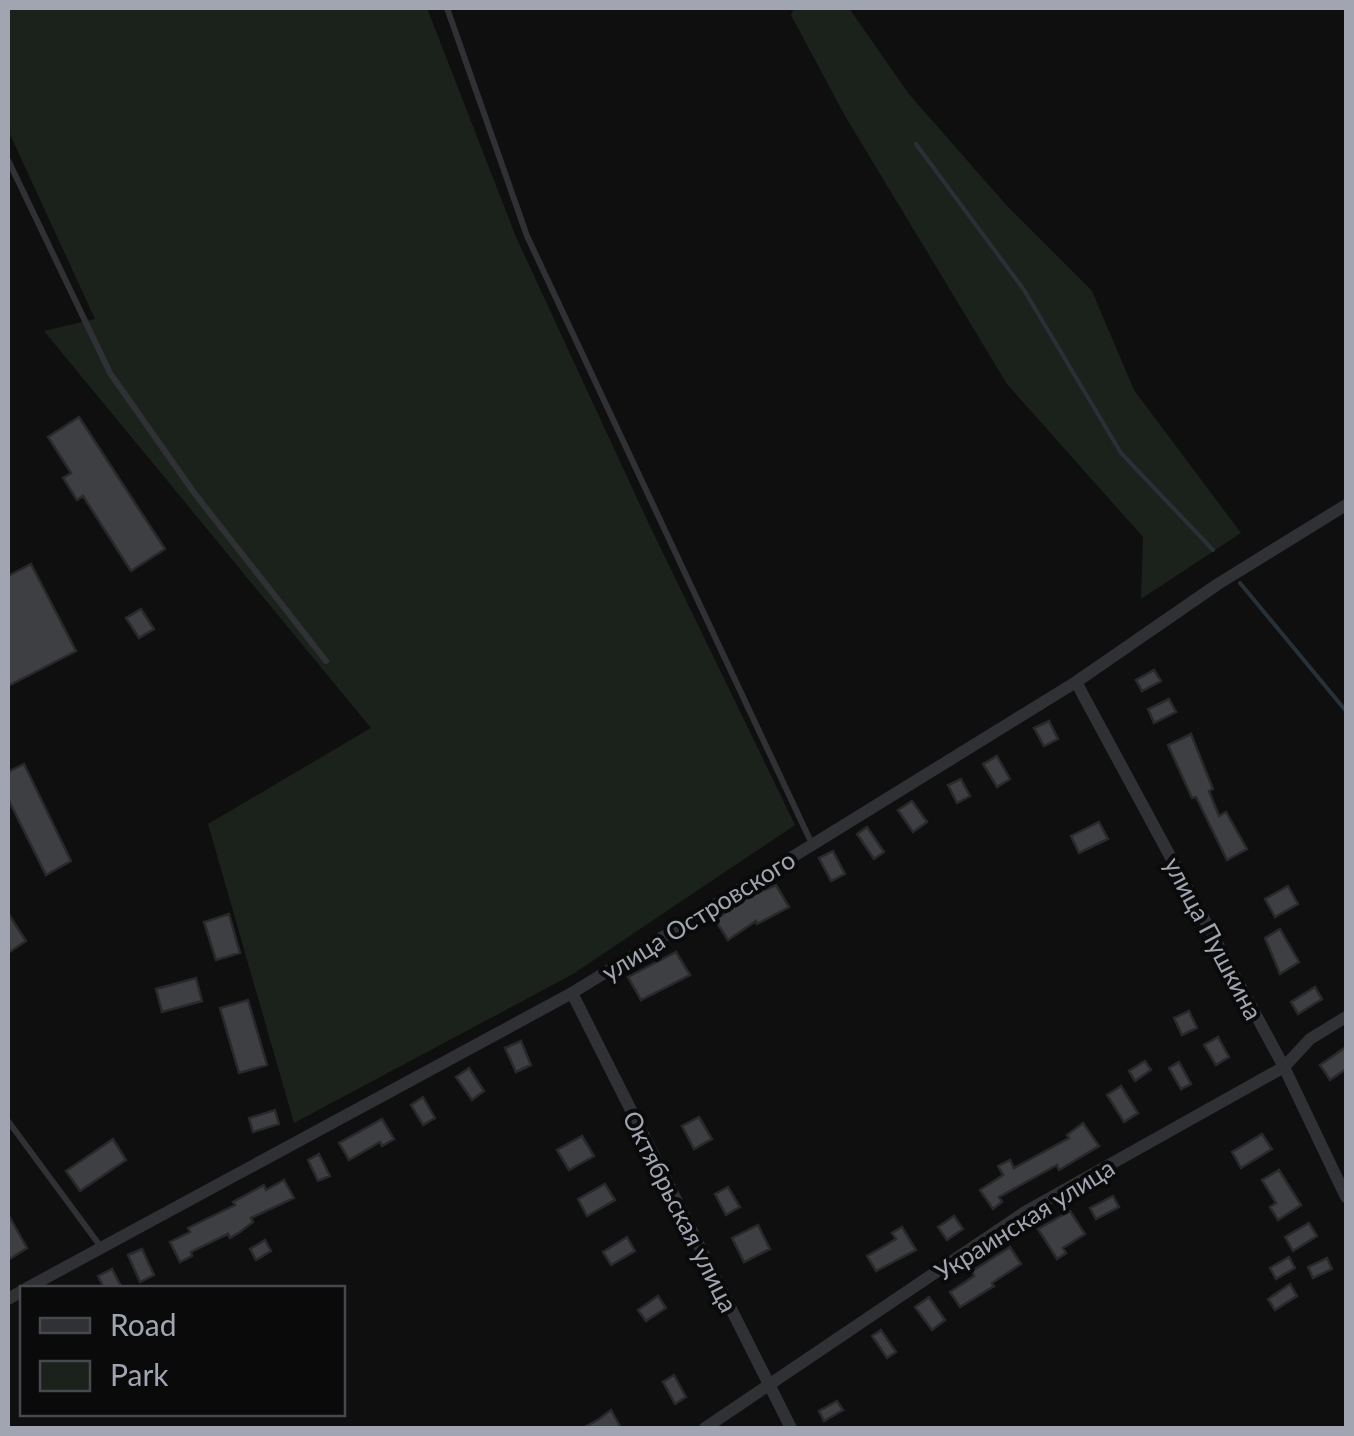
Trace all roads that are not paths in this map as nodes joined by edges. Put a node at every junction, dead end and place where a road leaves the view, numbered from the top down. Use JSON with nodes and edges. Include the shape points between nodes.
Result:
{"nodes":[{"id":1,"x":446,"y":8,"type":"edge"},
{"id":2,"x":8,"y":160,"type":"edge"},
{"id":3,"x":1346,"y":505,"type":"edge"},
{"id":4,"x":326,"y":661,"type":"dead end"},
{"id":5,"x":1076,"y":682,"type":"junction"},
{"id":6,"x":812,"y":845,"type":"junction"},
{"id":7,"x":572,"y":993,"type":"junction"},
{"id":8,"x":1346,"y":1016,"type":"edge"},
{"id":9,"x":1284,"y":1067,"type":"junction"},
{"id":10,"x":8,"y":1120,"type":"edge"},
{"id":11,"x":1346,"y":1198,"type":"edge"},
{"id":12,"x":101,"y":1247,"type":"junction"},
{"id":13,"x":32,"y":1286,"type":"edge"},
{"id":14,"x":770,"y":1387,"type":"junction"},
{"id":15,"x":705,"y":1428,"type":"edge"},
{"id":16,"x":792,"y":1428,"type":"edge"}],
"edges":[{"from":1,"to":6,"type":"lane","via":[[527,236]]},
{"from":2,"to":4,"type":"lane","via":[[110,373]]},
{"from":3,"to":5,"type":"street","name":"улица Островского"},
{"from":5,"to":6,"type":"street","name":"улица Островского"},
{"from":5,"to":9,"type":"street","name":"улица Пушкина"},
{"from":6,"to":7,"type":"street","name":"улица Островского"},
{"from":7,"to":12,"type":"street","name":"улица Островского"},
{"from":7,"to":14,"type":"street","name":"Октябрьская улица"},
{"from":8,"to":9,"type":"street","name":"Украинская улица","via":[[1310,1039]]},
{"from":9,"to":11,"type":"street","name":"улица Пушкина"},
{"from":9,"to":14,"type":"street","name":"Украинская улица","via":[[1024,1212]]},
{"from":10,"to":12,"type":"lane"},
{"from":12,"to":13,"type":"street","name":"улица Островского"},
{"from":14,"to":15,"type":"street","name":"Украинская улица"},
{"from":14,"to":16,"type":"street","name":"Октябрьская улица"}]}
